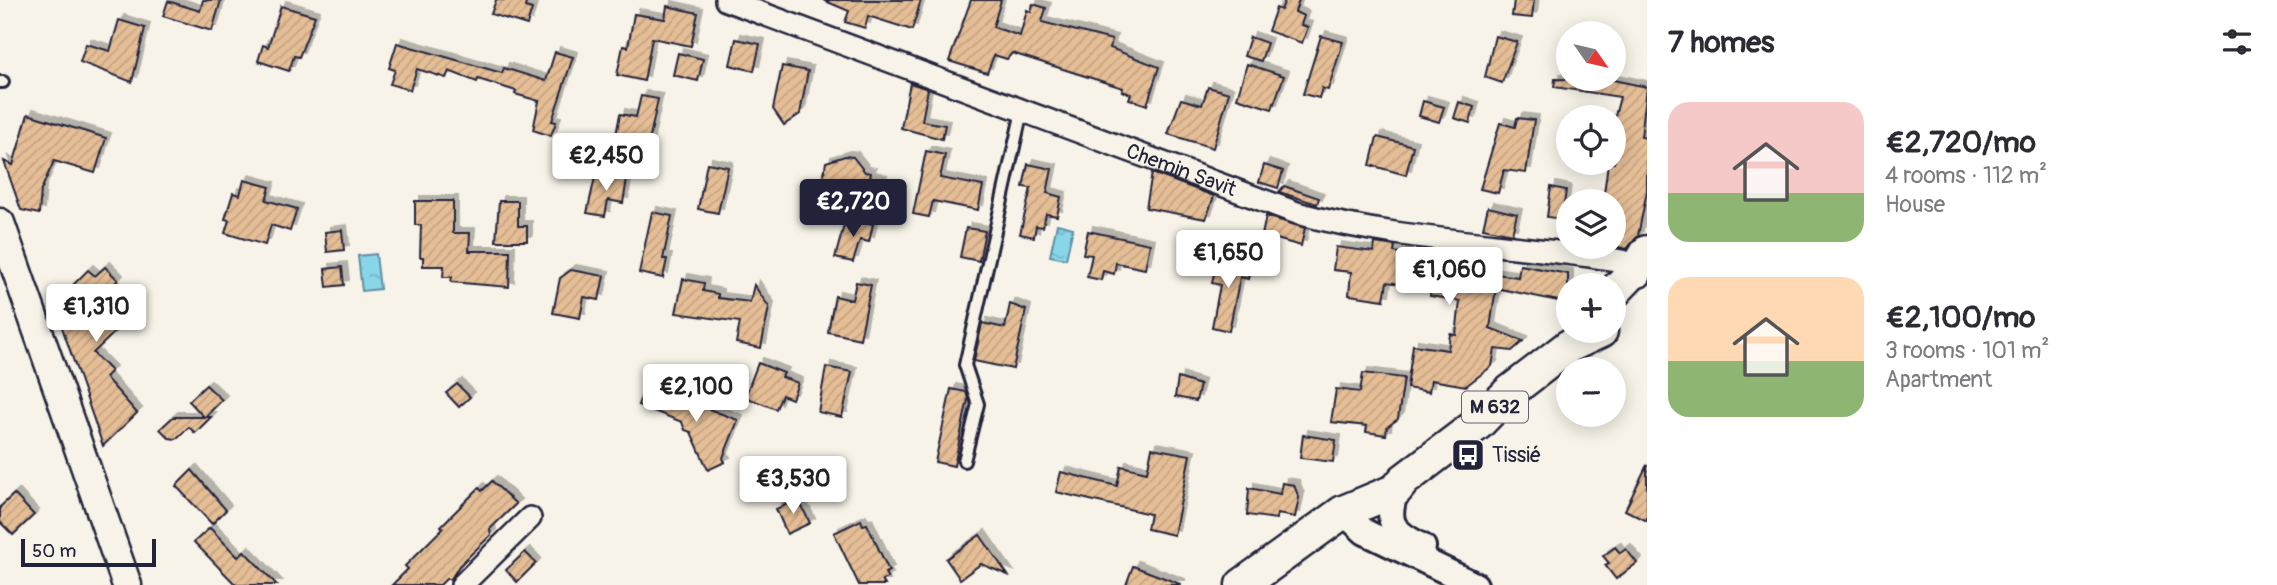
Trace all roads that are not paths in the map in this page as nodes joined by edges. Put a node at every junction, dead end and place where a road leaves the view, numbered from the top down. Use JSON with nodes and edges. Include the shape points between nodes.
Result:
{"nodes":[{"id":1,"x":726,"y":0,"type":"edge"},
{"id":2,"x":1022,"y":111,"type":"junction"},
{"id":3,"x":0,"y":223,"type":"edge"},
{"id":4,"x":1637,"y":275,"type":"edge"},
{"id":5,"x":1626,"y":292,"type":"edge"},
{"id":6,"x":1570,"y":343,"type":"edge"},
{"id":7,"x":1574,"y":343,"type":"edge"},
{"id":8,"x":1513,"y":407,"type":"dead end"},
{"id":9,"x":964,"y":461,"type":"dead end"},
{"id":10,"x":1396,"y":489,"type":"junction"},
{"id":11,"x":1343,"y":512,"type":"junction"},
{"id":12,"x":530,"y":518,"type":"dead end"},
{"id":13,"x":1450,"y":572,"type":"junction"},
{"id":14,"x":127,"y":585,"type":"edge"},
{"id":15,"x":462,"y":585,"type":"edge"},
{"id":16,"x":1242,"y":585,"type":"edge"},
{"id":17,"x":1475,"y":585,"type":"edge"}],
"edges":[{"from":1,"to":2,"type":"street","name":"Chemin Savit"},
{"from":2,"to":4,"type":"street","name":"Chemin Savit","via":[[1331,223],[1600,257]]},
{"from":2,"to":9,"type":"lane","via":[[965,365],[978,404]]},
{"from":3,"to":14,"type":"main road"},
{"from":4,"to":5,"type":"main road","number":"M 632"},
{"from":6,"to":11,"type":"main road","number":"M 632","via":[[1505,380],[1388,466]]},
{"from":7,"to":10,"type":"main road","number":"M 632"},
{"from":8,"to":10,"type":"lane","via":[[1407,488]]},
{"from":10,"to":11,"type":"main road","number":"M 632"},
{"from":10,"to":13,"type":"street","via":[[1389,512],[1396,529],[1447,560]]},
{"from":11,"to":13,"type":"street","via":[[1365,532]]},
{"from":11,"to":16,"type":"main road","number":"M 632"},
{"from":12,"to":15,"type":"street"},
{"from":13,"to":17,"type":"street"}]}
